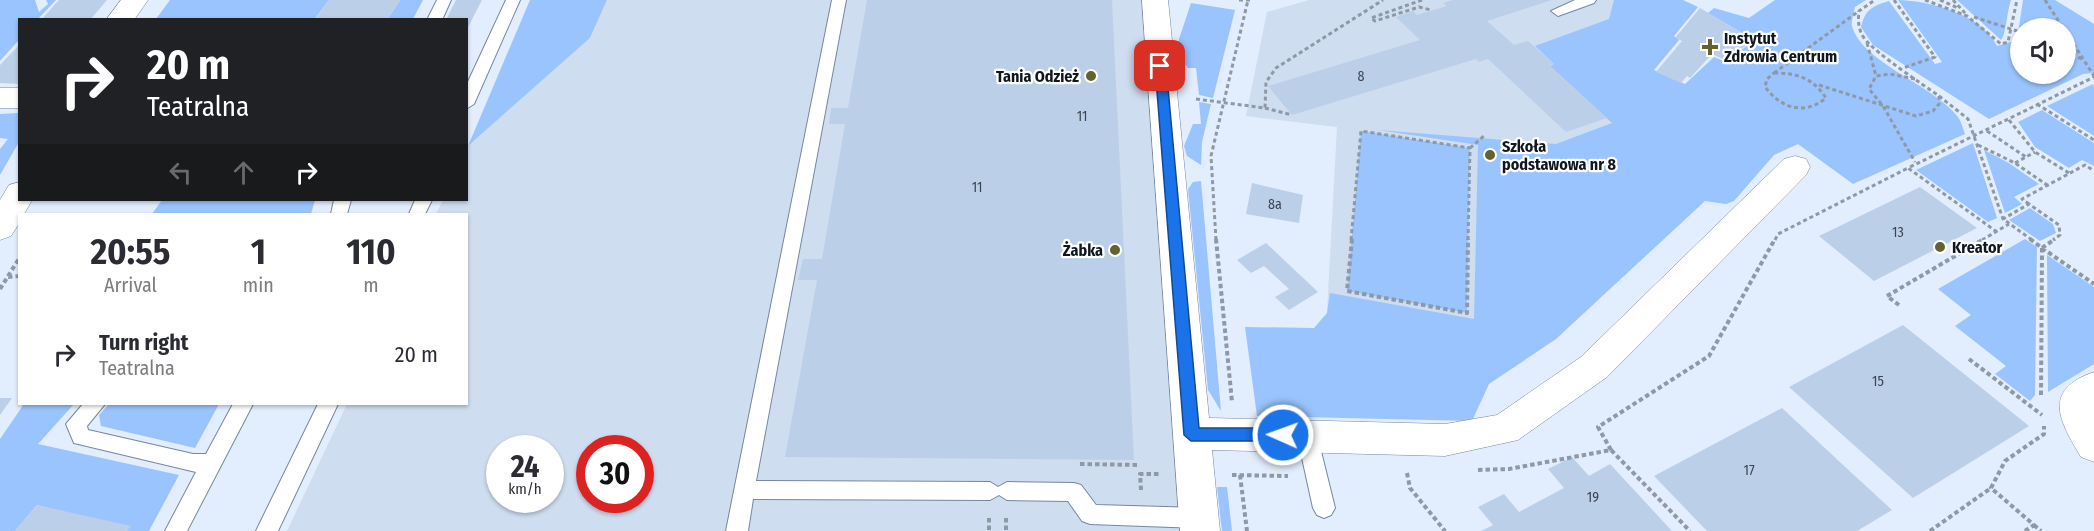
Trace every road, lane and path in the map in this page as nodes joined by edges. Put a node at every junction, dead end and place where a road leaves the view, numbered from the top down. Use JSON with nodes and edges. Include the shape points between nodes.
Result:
{"nodes":[{"id":1,"x":135,"y":0,"type":"edge"},
{"id":2,"x":444,"y":0,"type":"edge"},
{"id":3,"x":513,"y":0,"type":"edge"},
{"id":4,"x":838,"y":0,"type":"edge"},
{"id":5,"x":1180,"y":0,"type":"edge"},
{"id":6,"x":1239,"y":0,"type":"edge"},
{"id":7,"x":1249,"y":0,"type":"edge"},
{"id":8,"x":1383,"y":0,"type":"edge"},
{"id":9,"x":1421,"y":0,"type":"edge"},
{"id":10,"x":1589,"y":0,"type":"edge"},
{"id":11,"x":1875,"y":0,"type":"edge"},
{"id":12,"x":1894,"y":0,"type":"edge"},
{"id":13,"x":1925,"y":0,"type":"edge"},
{"id":14,"x":1940,"y":0,"type":"edge"},
{"id":15,"x":1953,"y":0,"type":"edge"},
{"id":16,"x":2017,"y":0,"type":"edge"},
{"id":17,"x":2045,"y":0,"type":"edge"},
{"id":18,"x":1962,"y":9,"type":"junction"},
{"id":19,"x":1558,"y":11,"type":"dead end"},
{"id":20,"x":1859,"y":11,"type":"junction"},
{"id":21,"x":1156,"y":12,"type":"edge"},
{"id":22,"x":1968,"y":15,"type":"junction"},
{"id":23,"x":121,"y":18,"type":"edge"},
{"id":24,"x":435,"y":18,"type":"edge"},
{"id":25,"x":2013,"y":18,"type":"edge"},
{"id":26,"x":2056,"y":18,"type":"edge"},
{"id":27,"x":2010,"y":29,"type":"edge"},
{"id":28,"x":2010,"y":33,"type":"edge"},
{"id":29,"x":1867,"y":43,"type":"junction"},
{"id":30,"x":2076,"y":48,"type":"edge"},
{"id":31,"x":2076,"y":56,"type":"edge"},
{"id":32,"x":2084,"y":60,"type":"junction"},
{"id":33,"x":1902,"y":68,"type":"junction"},
{"id":34,"x":1774,"y":73,"type":"junction"},
{"id":35,"x":1876,"y":76,"type":"junction"},
{"id":36,"x":2094,"y":76,"type":"edge"},
{"id":37,"x":1916,"y":79,"type":"junction"},
{"id":38,"x":1819,"y":86,"type":"junction"},
{"id":39,"x":1939,"y":96,"type":"junction"},
{"id":40,"x":0,"y":98,"type":"edge"},
{"id":41,"x":18,"y":98,"type":"edge"},
{"id":42,"x":1194,"y":99,"type":"dead end"},
{"id":43,"x":468,"y":100,"type":"edge"},
{"id":44,"x":1222,"y":103,"type":"junction"},
{"id":45,"x":2037,"y":104,"type":"junction"},
{"id":46,"x":1883,"y":106,"type":"junction"},
{"id":47,"x":1265,"y":108,"type":"junction"},
{"id":48,"x":1292,"y":115,"type":"dead end"},
{"id":49,"x":2009,"y":120,"type":"junction"},
{"id":50,"x":1987,"y":131,"type":"junction"},
{"id":51,"x":1485,"y":135,"type":"dead end"},
{"id":52,"x":1976,"y":136,"type":"junction"},
{"id":53,"x":2094,"y":140,"type":"edge"},
{"id":54,"x":1978,"y":145,"type":"junction"},
{"id":55,"x":1470,"y":148,"type":"junction"},
{"id":56,"x":2036,"y":152,"type":"junction"},
{"id":57,"x":2026,"y":157,"type":"junction"},
{"id":58,"x":1915,"y":163,"type":"junction"},
{"id":59,"x":2015,"y":163,"type":"junction"},
{"id":60,"x":1795,"y":167,"type":"dead end"},
{"id":61,"x":1908,"y":168,"type":"junction"},
{"id":62,"x":2094,"y":171,"type":"edge"},
{"id":63,"x":2070,"y":173,"type":"junction"},
{"id":64,"x":2047,"y":185,"type":"junction"},
{"id":65,"x":18,"y":196,"type":"edge"},
{"id":66,"x":2029,"y":204,"type":"junction"},
{"id":67,"x":2003,"y":219,"type":"junction"},
{"id":68,"x":2008,"y":224,"type":"junction"},
{"id":69,"x":0,"y":228,"type":"edge"},
{"id":70,"x":1996,"y":232,"type":"junction"},
{"id":71,"x":2043,"y":248,"type":"junction"},
{"id":72,"x":18,"y":260,"type":"edge"},
{"id":73,"x":18,"y":276,"type":"edge"},
{"id":74,"x":7,"y":277,"type":"junction"},
{"id":75,"x":2094,"y":284,"type":"edge"},
{"id":76,"x":0,"y":289,"type":"edge"},
{"id":77,"x":1899,"y":305,"type":"dead end"},
{"id":78,"x":1969,"y":359,"type":"dead end"},
{"id":79,"x":2094,"y":387,"type":"edge"},
{"id":80,"x":2041,"y":402,"type":"dead end"},
{"id":81,"x":94,"y":405,"type":"edge"},
{"id":82,"x":242,"y":405,"type":"edge"},
{"id":83,"x":328,"y":405,"type":"edge"},
{"id":84,"x":2043,"y":410,"type":"dead end"},
{"id":85,"x":2045,"y":417,"type":"junction"},
{"id":86,"x":1236,"y":433,"type":"junction"},
{"id":87,"x":1191,"y":435,"type":"junction"},
{"id":88,"x":1307,"y":435,"type":"junction"},
{"id":89,"x":2094,"y":446,"type":"edge"},
{"id":90,"x":1611,"y":450,"type":"dead end"},
{"id":91,"x":212,"y":463,"type":"junction"},
{"id":92,"x":1407,"y":472,"type":"dead end"},
{"id":93,"x":1991,"y":488,"type":"junction"},
{"id":94,"x":744,"y":490,"type":"junction"},
{"id":95,"x":1324,"y":508,"type":"dead end"},
{"id":96,"x":1199,"y":525,"type":"edge"},
{"id":97,"x":2034,"y":525,"type":"junction"},
{"id":98,"x":176,"y":531,"type":"edge"},
{"id":99,"x":267,"y":531,"type":"edge"},
{"id":100,"x":737,"y":531,"type":"edge"},
{"id":101,"x":1246,"y":531,"type":"edge"},
{"id":102,"x":1444,"y":531,"type":"edge"},
{"id":103,"x":1930,"y":531,"type":"edge"},
{"id":104,"x":2025,"y":531,"type":"edge"},
{"id":105,"x":2041,"y":531,"type":"edge"}],
"edges":[{"from":1,"to":23,"type":"street"},
{"from":2,"to":24,"type":"lane"},
{"from":3,"to":43,"type":"lane"},
{"from":4,"to":94,"type":"lane"},
{"from":5,"to":21,"type":"street"},
{"from":6,"to":7,"type":"path"},
{"from":7,"to":44,"type":"path"},
{"from":8,"to":47,"type":"path","via":[[1276,68],[1266,82]]},
{"from":9,"to":9,"type":"path","via":[[1431,10],[1419,7],[1375,21],[1371,18]]},
{"from":10,"to":19,"type":"lane"},
{"from":11,"to":20,"type":"path"},
{"from":12,"to":33,"type":"path","via":[[1935,57]]},
{"from":13,"to":22,"type":"path"},
{"from":14,"to":18,"type":"path"},
{"from":15,"to":18,"type":"path"},
{"from":16,"to":25,"type":"path"},
{"from":17,"to":26,"type":"path"},
{"from":18,"to":22,"type":"path"},
{"from":20,"to":29,"type":"path","via":[[1856,21]]},
{"from":20,"to":34,"type":"path"},
{"from":21,"to":87,"type":"street"},
{"from":22,"to":27,"type":"path"},
{"from":22,"to":28,"type":"path","via":[[1988,29],[2001,45],[2008,42]]},
{"from":29,"to":33,"type":"path"},
{"from":29,"to":35,"type":"path"},
{"from":30,"to":32,"type":"path"},
{"from":31,"to":32,"type":"path"},
{"from":32,"to":36,"type":"path"},
{"from":33,"to":37,"type":"path"},
{"from":34,"to":38,"type":"path","via":[[1797,73]]},
{"from":34,"to":38,"type":"path","via":[[1765,87],[1770,96],[1804,111],[1818,107],[1826,98]]},
{"from":35,"to":37,"type":"path","via":[[1890,74]]},
{"from":35,"to":46,"type":"path","via":[[1869,89]]},
{"from":36,"to":45,"type":"path"},
{"from":37,"to":39,"type":"path"},
{"from":38,"to":46,"type":"path"},
{"from":39,"to":46,"type":"path","via":[[1933,111],[1916,116]]},
{"from":39,"to":52,"type":"path","via":[[1968,119]]},
{"from":40,"to":41,"type":"street"},
{"from":42,"to":44,"type":"path"},
{"from":44,"to":47,"type":"path"},
{"from":44,"to":86,"type":"path","via":[[1211,166]]},
{"from":45,"to":49,"type":"path"},
{"from":45,"to":53,"type":"path"},
{"from":46,"to":58,"type":"path"},
{"from":47,"to":48,"type":"path"},
{"from":49,"to":50,"type":"path"},
{"from":49,"to":56,"type":"path"},
{"from":50,"to":52,"type":"path"},
{"from":50,"to":57,"type":"path"},
{"from":51,"to":55,"type":"path"},
{"from":52,"to":54,"type":"path"},
{"from":52,"to":58,"type":"path"},
{"from":54,"to":59,"type":"path"},
{"from":54,"to":67,"type":"path"},
{"from":55,"to":55,"type":"path","via":[[1467,313],[1347,291],[1361,131]]},
{"from":56,"to":57,"type":"path"},
{"from":56,"to":63,"type":"path"},
{"from":57,"to":59,"type":"path"},
{"from":58,"to":61,"type":"path"},
{"from":59,"to":64,"type":"path"},
{"from":60,"to":88,"type":"street","via":[[1594,367],[1505,429],[1445,440]]},
{"from":61,"to":70,"type":"path"},
{"from":61,"to":90,"type":"path","via":[[1778,234],[1709,356],[1598,427]]},
{"from":62,"to":63,"type":"path","via":[[2085,165]]},
{"from":63,"to":64,"type":"path"},
{"from":64,"to":66,"type":"path","via":[[2022,199]]},
{"from":65,"to":69,"type":"street"},
{"from":66,"to":67,"type":"path"},
{"from":66,"to":71,"type":"path","via":[[2059,225],[2061,235]]},
{"from":67,"to":68,"type":"path"},
{"from":68,"to":70,"type":"path"},
{"from":68,"to":71,"type":"path"},
{"from":70,"to":77,"type":"path","via":[[1887,296]]},
{"from":71,"to":75,"type":"path"},
{"from":71,"to":80,"type":"path"},
{"from":72,"to":74,"type":"path"},
{"from":73,"to":74,"type":"path"},
{"from":74,"to":76,"type":"path"},
{"from":78,"to":85,"type":"path"},
{"from":79,"to":89,"type":"street","via":[[2079,397],[2077,417]]},
{"from":81,"to":91,"type":"lane","via":[[76,424],[81,436],[193,463]]},
{"from":82,"to":91,"type":"lane"},
{"from":83,"to":99,"type":"lane"},
{"from":84,"to":85,"type":"path"},
{"from":85,"to":93,"type":"path","via":[[2044,434],[2005,460]]},
{"from":86,"to":87,"type":"street"},
{"from":86,"to":88,"type":"street"},
{"from":86,"to":101,"type":"path"},
{"from":87,"to":96,"type":"street"},
{"from":88,"to":95,"type":"lane"},
{"from":91,"to":98,"type":"lane"},
{"from":92,"to":102,"type":"path","via":[[1410,488]]},
{"from":93,"to":97,"type":"path"},
{"from":93,"to":103,"type":"path"},
{"from":94,"to":96,"type":"lane","via":[[1074,492],[1090,514]]},
{"from":94,"to":100,"type":"lane"},
{"from":97,"to":104,"type":"path"},
{"from":97,"to":105,"type":"path"}]}
